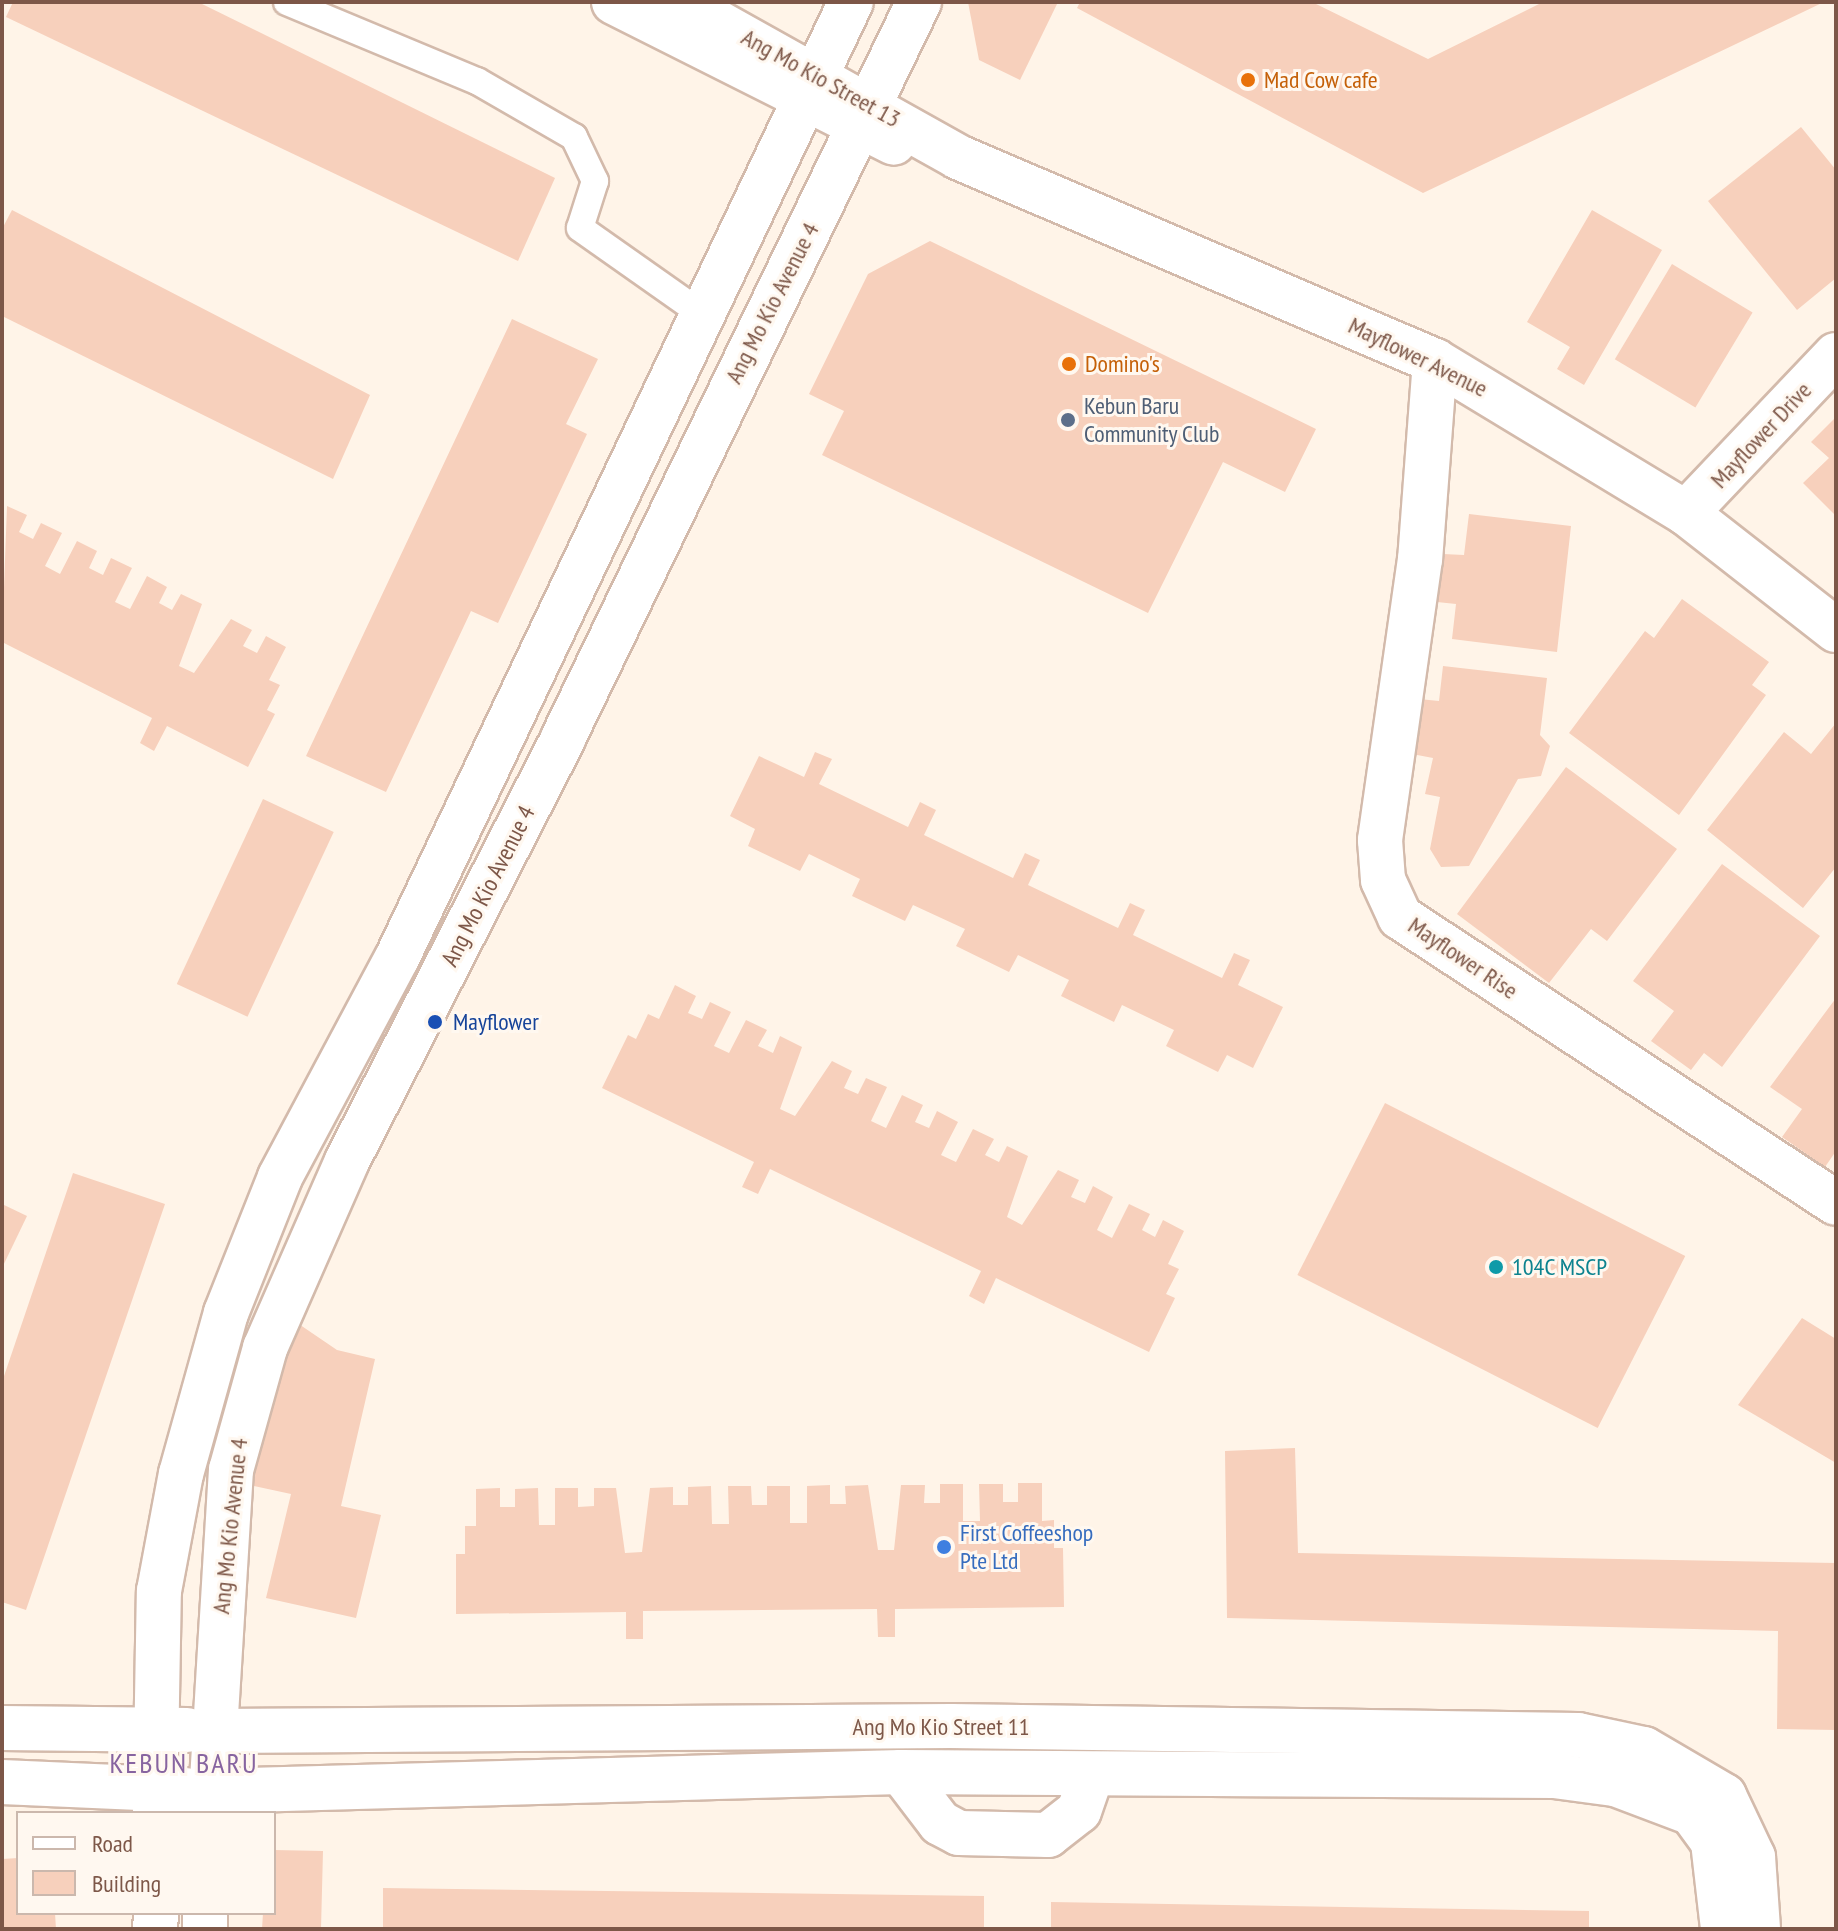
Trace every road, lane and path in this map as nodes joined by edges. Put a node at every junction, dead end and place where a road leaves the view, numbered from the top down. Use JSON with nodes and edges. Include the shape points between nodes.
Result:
{"nodes":[{"id":1,"x":287,"y":2,"type":"edge"},
{"id":2,"x":614,"y":2,"type":"edge"},
{"id":3,"x":681,"y":2,"type":"edge"},
{"id":4,"x":851,"y":2,"type":"edge"},
{"id":5,"x":919,"y":2,"type":"edge"},
{"id":6,"x":808,"y":87,"type":"junction"},
{"id":7,"x":868,"y":119,"type":"junction"},
{"id":8,"x":958,"y":157,"type":"joint"},
{"id":9,"x":699,"y":312,"type":"junction"},
{"id":10,"x":1836,"y":355,"type":"edge"},
{"id":11,"x":1435,"y":361,"type":"junction"},
{"id":12,"x":1686,"y":513,"type":"junction"},
{"id":13,"x":1836,"y":630,"type":"edge"},
{"id":14,"x":1836,"y":1203,"type":"edge"},
{"id":15,"x":2,"y":1728,"type":"edge"},
{"id":16,"x":156,"y":1729,"type":"junction"},
{"id":17,"x":217,"y":1731,"type":"junction"},
{"id":18,"x":901,"y":1772,"type":"junction"},
{"id":19,"x":1092,"y":1774,"type":"junction"},
{"id":20,"x":2,"y":1782,"type":"edge"},
{"id":21,"x":155,"y":1801,"type":"edge"},
{"id":22,"x":211,"y":1802,"type":"edge"},
{"id":23,"x":1723,"y":1929,"type":"edge"},
{"id":24,"x":1758,"y":1929,"type":"edge"}],
"edges":[{"from":1,"to":9,"type":"lane","via":[[477,81],[574,137],[595,181],[580,228]]},
{"from":2,"to":6,"type":"street","name":"Ang Mo Kio Street 13"},
{"from":3,"to":6,"type":"street","name":"Ang Mo Kio Street 13"},
{"from":4,"to":6,"type":"street","name":"Ang Mo Kio Avenue 4"},
{"from":5,"to":7,"type":"street","name":"Ang Mo Kio Avenue 4"},
{"from":6,"to":7,"type":"street","name":"Ang Mo Kio Street 13"},
{"from":6,"to":9,"type":"street","name":"Ang Mo Kio Avenue 4"},
{"from":7,"to":8,"type":"street","name":"Ang Mo Kio Street 13"},
{"from":7,"to":17,"type":"street","name":"Ang Mo Kio Avenue 4","via":[[347,1161],[265,1348],[231,1470]]},
{"from":8,"to":11,"type":"street","name":"Mayflower Avenue"},
{"from":9,"to":16,"type":"street","name":"Ang Mo Kio Avenue 4","via":[[397,958],[280,1177],[226,1313],[181,1474],[159,1591]]},
{"from":10,"to":12,"type":"street","name":"Mayflower Drive"},
{"from":11,"to":12,"type":"street","name":"Mayflower Avenue"},
{"from":11,"to":14,"type":"street","name":"Mayflower Rise","via":[[1420,559],[1380,840],[1383,880],[1400,917]]},
{"from":12,"to":13,"type":"street","name":"Mayflower Avenue"},
{"from":15,"to":16,"type":"street","name":"Ang Mo Kio Street 11"},
{"from":16,"to":17,"type":"street","name":"Ang Mo Kio Street 11"},
{"from":16,"to":21,"type":"street","name":"Ang Mo Kio Avenue 4"},
{"from":17,"to":22,"type":"street","name":"Ang Mo Kio Avenue 4"},
{"from":17,"to":24,"type":"street","name":"Ang Mo Kio Street 11","via":[[951,1726],[1578,1735],[1644,1749],[1724,1796],[1753,1857]]},
{"from":18,"to":19,"type":"street","name":"Ang Mo Kio Street 11"},
{"from":18,"to":19,"type":"street","via":[[940,1823],[959,1833],[1048,1835],[1079,1811]]},
{"from":18,"to":22,"type":"street","name":"Ang Mo Kio Street 11"},
{"from":19,"to":23,"type":"street","name":"Ang Mo Kio Street 11","via":[[1554,1776],[1615,1784],[1692,1813],[1713,1842]]},
{"from":20,"to":21,"type":"street","name":"Ang Mo Kio Street 11"},
{"from":21,"to":22,"type":"street","name":"Ang Mo Kio Street 11"}]}
